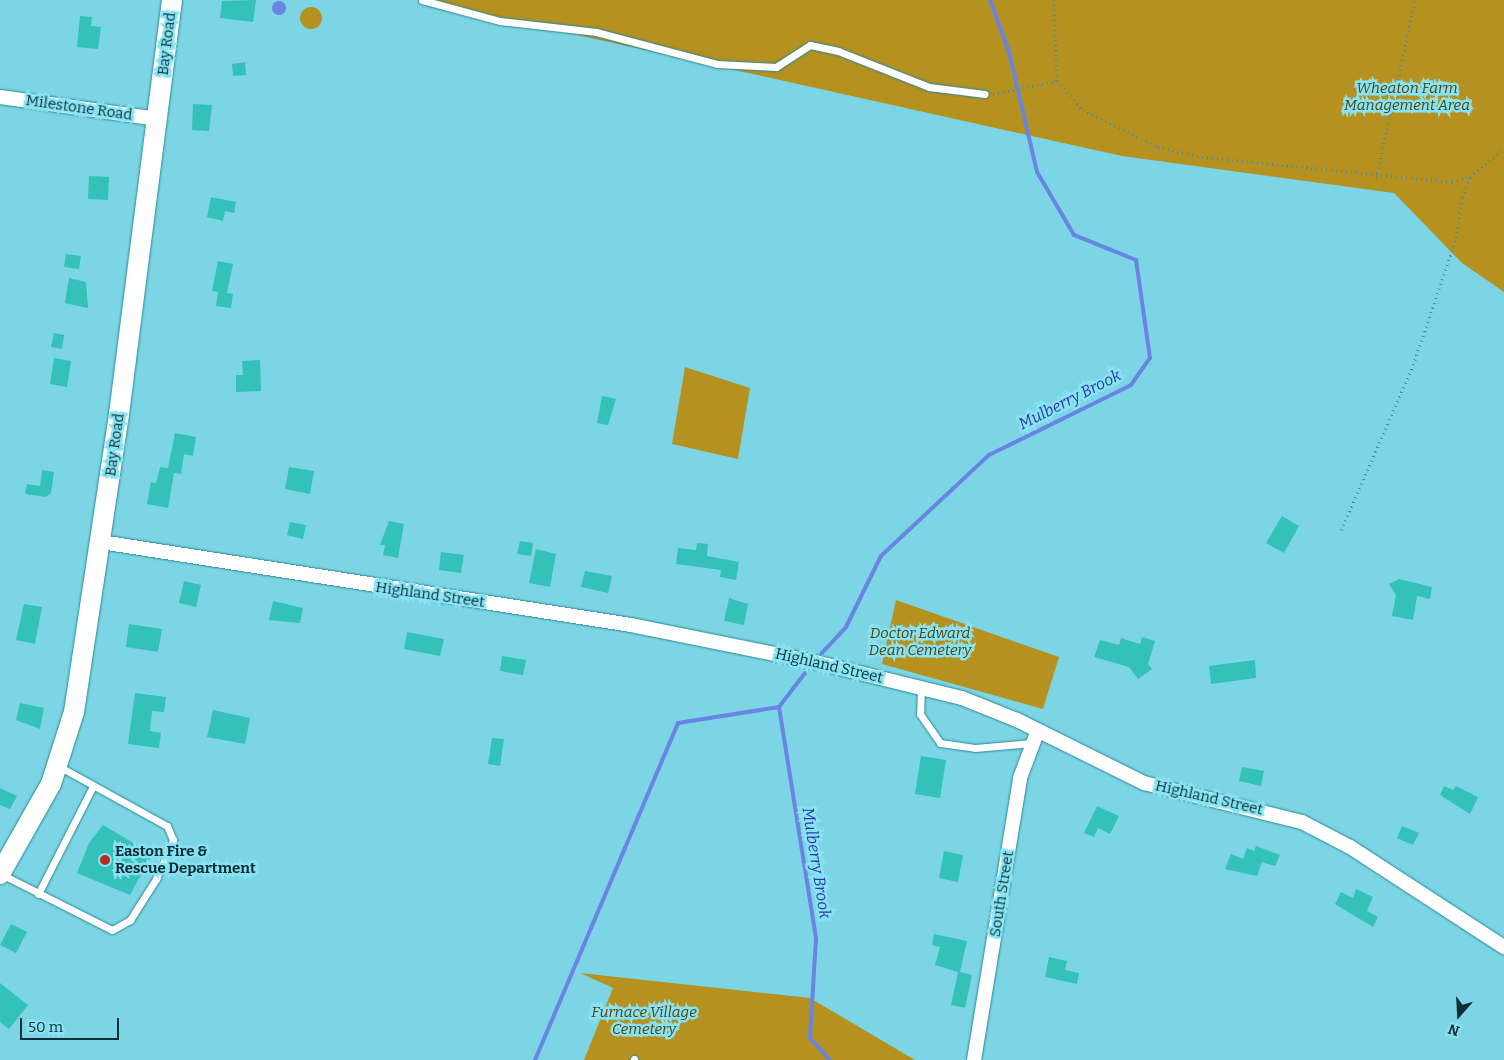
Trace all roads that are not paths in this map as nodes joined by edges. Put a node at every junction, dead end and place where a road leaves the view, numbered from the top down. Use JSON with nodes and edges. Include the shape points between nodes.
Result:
{"nodes":[{"id":1,"x":172,"y":0,"type":"edge"},
{"id":2,"x":422,"y":0,"type":"edge"},
{"id":3,"x":985,"y":94,"type":"road end"},
{"id":4,"x":0,"y":97,"type":"edge"},
{"id":5,"x":158,"y":119,"type":"junction"},
{"id":6,"x":101,"y":542,"type":"junction"},
{"id":7,"x":921,"y":688,"type":"junction"},
{"id":8,"x":1038,"y":730,"type":"junction"},
{"id":9,"x":1032,"y":742,"type":"junction"},
{"id":10,"x":58,"y":766,"type":"junction"},
{"id":11,"x":92,"y":788,"type":"junction"},
{"id":12,"x":0,"y":874,"type":"edge"},
{"id":13,"x":38,"y":894,"type":"junction"},
{"id":14,"x":1504,"y":947,"type":"edge"},
{"id":15,"x":974,"y":1060,"type":"edge"}],
"edges":[{"from":1,"to":5,"type":"main road","name":"Bay Road"},
{"from":2,"to":3,"type":"lane","via":[[500,20],[596,32],[717,64],[776,67],[810,45],[838,51],[929,87]]},
{"from":4,"to":5,"type":"street","name":"Milestone Road"},
{"from":5,"to":6,"type":"main road","name":"Bay Road"},
{"from":6,"to":7,"type":"street","name":"Highland Street","via":[[575,615]]},
{"from":6,"to":10,"type":"main road","name":"Bay Road","via":[[74,712]]},
{"from":7,"to":8,"type":"street","name":"Highland Street","via":[[986,706]]},
{"from":7,"to":9,"type":"lane","via":[[920,714],[940,744],[975,748]]},
{"from":8,"to":9,"type":"street","name":"South Street"},
{"from":8,"to":14,"type":"street","name":"Highland Street","via":[[1144,783],[1302,822],[1350,847]]},
{"from":9,"to":15,"type":"street","name":"South Street","via":[[1020,778]]},
{"from":10,"to":11,"type":"lane"},
{"from":10,"to":12,"type":"main road","name":"Bay Road"},
{"from":11,"to":13,"type":"lane"},
{"from":11,"to":13,"type":"lane","via":[[172,832],[167,859],[130,920],[112,930]]},
{"from":12,"to":13,"type":"lane"}]}
